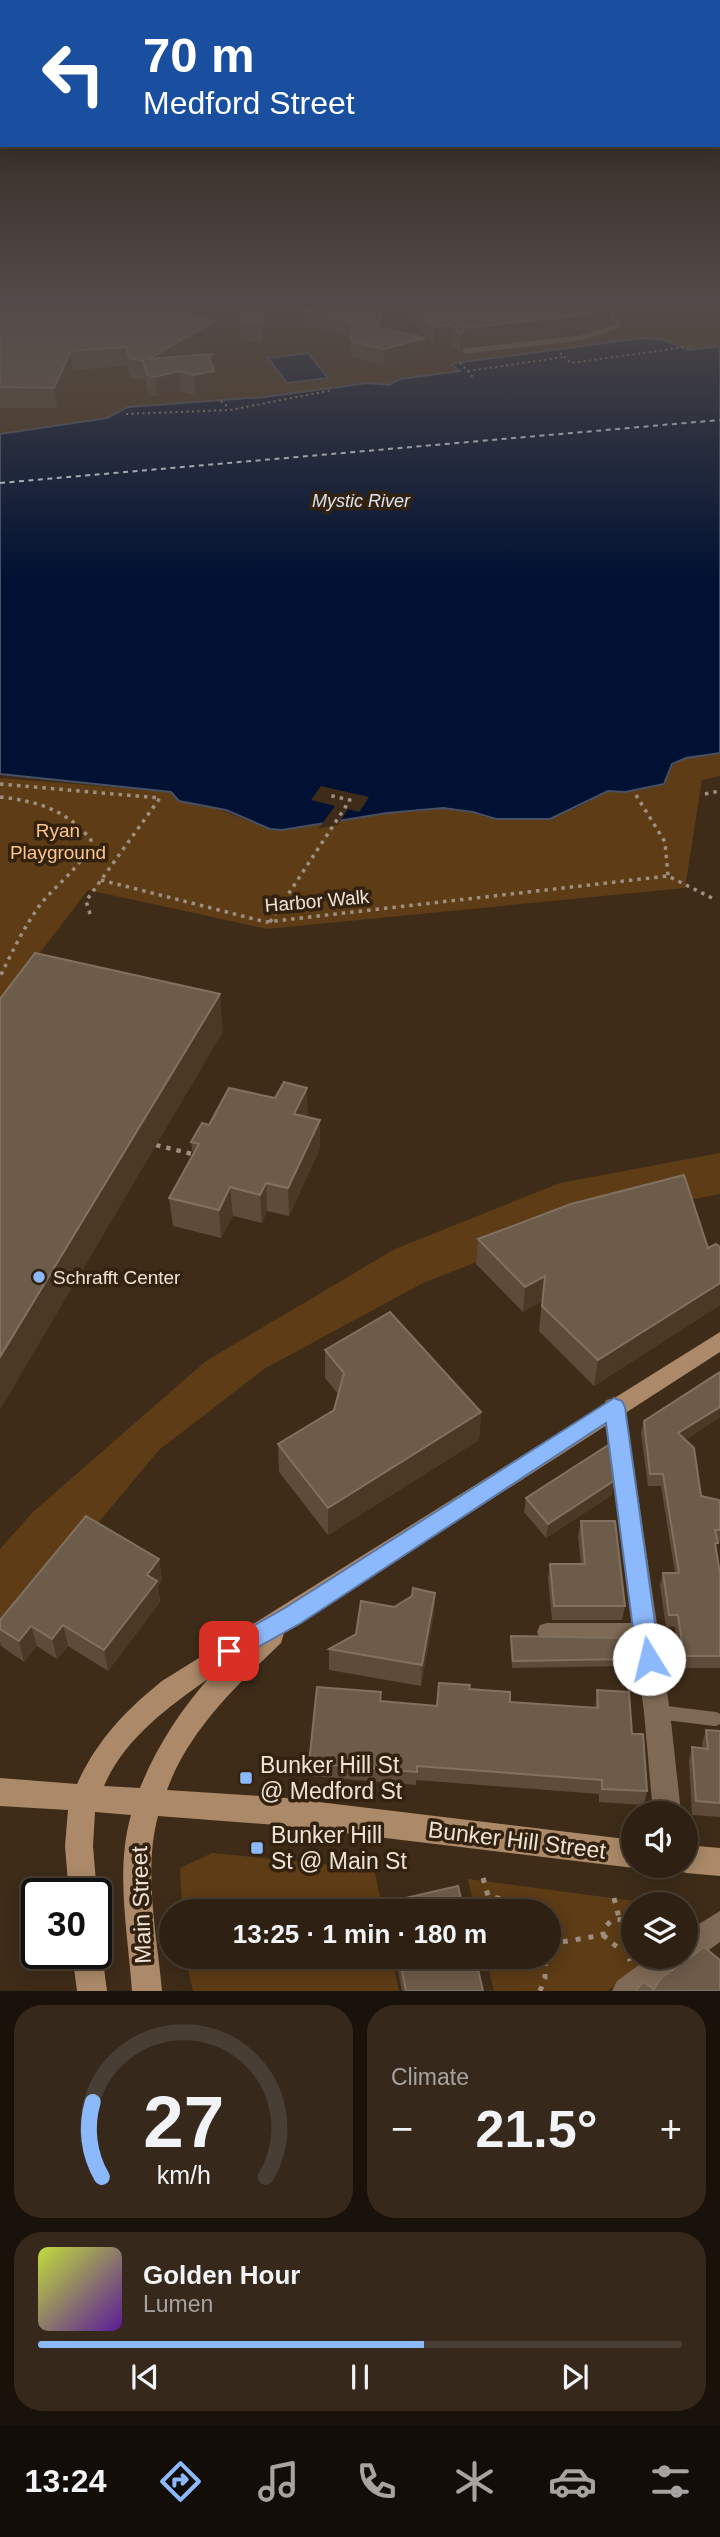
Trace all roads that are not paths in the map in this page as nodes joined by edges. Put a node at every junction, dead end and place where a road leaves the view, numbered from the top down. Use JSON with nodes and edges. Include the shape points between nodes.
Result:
{"nodes":[{"id":1,"x":720,"y":1341,"type":"edge"},
{"id":2,"x":614,"y":1407,"type":"junction"},
{"id":3,"x":293,"y":1615,"type":"junction"},
{"id":4,"x":547,"y":1632,"type":"dead end"},
{"id":5,"x":644,"y":1633,"type":"junction"},
{"id":6,"x":657,"y":1712,"type":"junction"},
{"id":7,"x":715,"y":1719,"type":"dead end"},
{"id":8,"x":0,"y":1792,"type":"edge"},
{"id":9,"x":84,"y":1800,"type":"junction"},
{"id":10,"x":149,"y":1801,"type":"junction"},
{"id":11,"x":666,"y":1801,"type":"edge"},
{"id":12,"x":621,"y":1852,"type":"edge"},
{"id":13,"x":698,"y":1860,"type":"edge"},
{"id":14,"x":720,"y":1862,"type":"edge"},
{"id":15,"x":82,"y":1878,"type":"edge"},
{"id":16,"x":720,"y":1925,"type":"edge"},
{"id":17,"x":698,"y":1941,"type":"edge"},
{"id":18,"x":89,"y":1969,"type":"edge"},
{"id":19,"x":658,"y":1969,"type":"edge"},
{"id":20,"x":92,"y":1991,"type":"edge"},
{"id":21,"x":147,"y":1991,"type":"edge"},
{"id":22,"x":627,"y":1991,"type":"edge"}],
"edges":[{"from":1,"to":2,"type":"main road"},
{"from":2,"to":3,"type":"main road"},
{"from":2,"to":5,"type":"street"},
{"from":3,"to":9,"type":"main road","via":[[229,1651],[152,1707],[97,1766]]},
{"from":3,"to":10,"type":"main road","name":"Main Street","via":[[198,1710],[161,1769]]},
{"from":4,"to":5,"type":"street"},
{"from":5,"to":6,"type":"street"},
{"from":6,"to":7,"type":"lane"},
{"from":6,"to":11,"type":"street"},
{"from":8,"to":9,"type":"main road"},
{"from":9,"to":10,"type":"main road"},
{"from":9,"to":15,"type":"main road","via":[[79,1842]]},
{"from":10,"to":12,"type":"main road","name":"Bunker Hill Street","via":[[277,1811]]},
{"from":10,"to":21,"type":"main road","name":"Main Street","via":[[138,1839],[137,1870]]},
{"from":13,"to":14,"type":"main road"},
{"from":16,"to":17,"type":"street"},
{"from":18,"to":20,"type":"main road"},
{"from":19,"to":22,"type":"street"}]}
